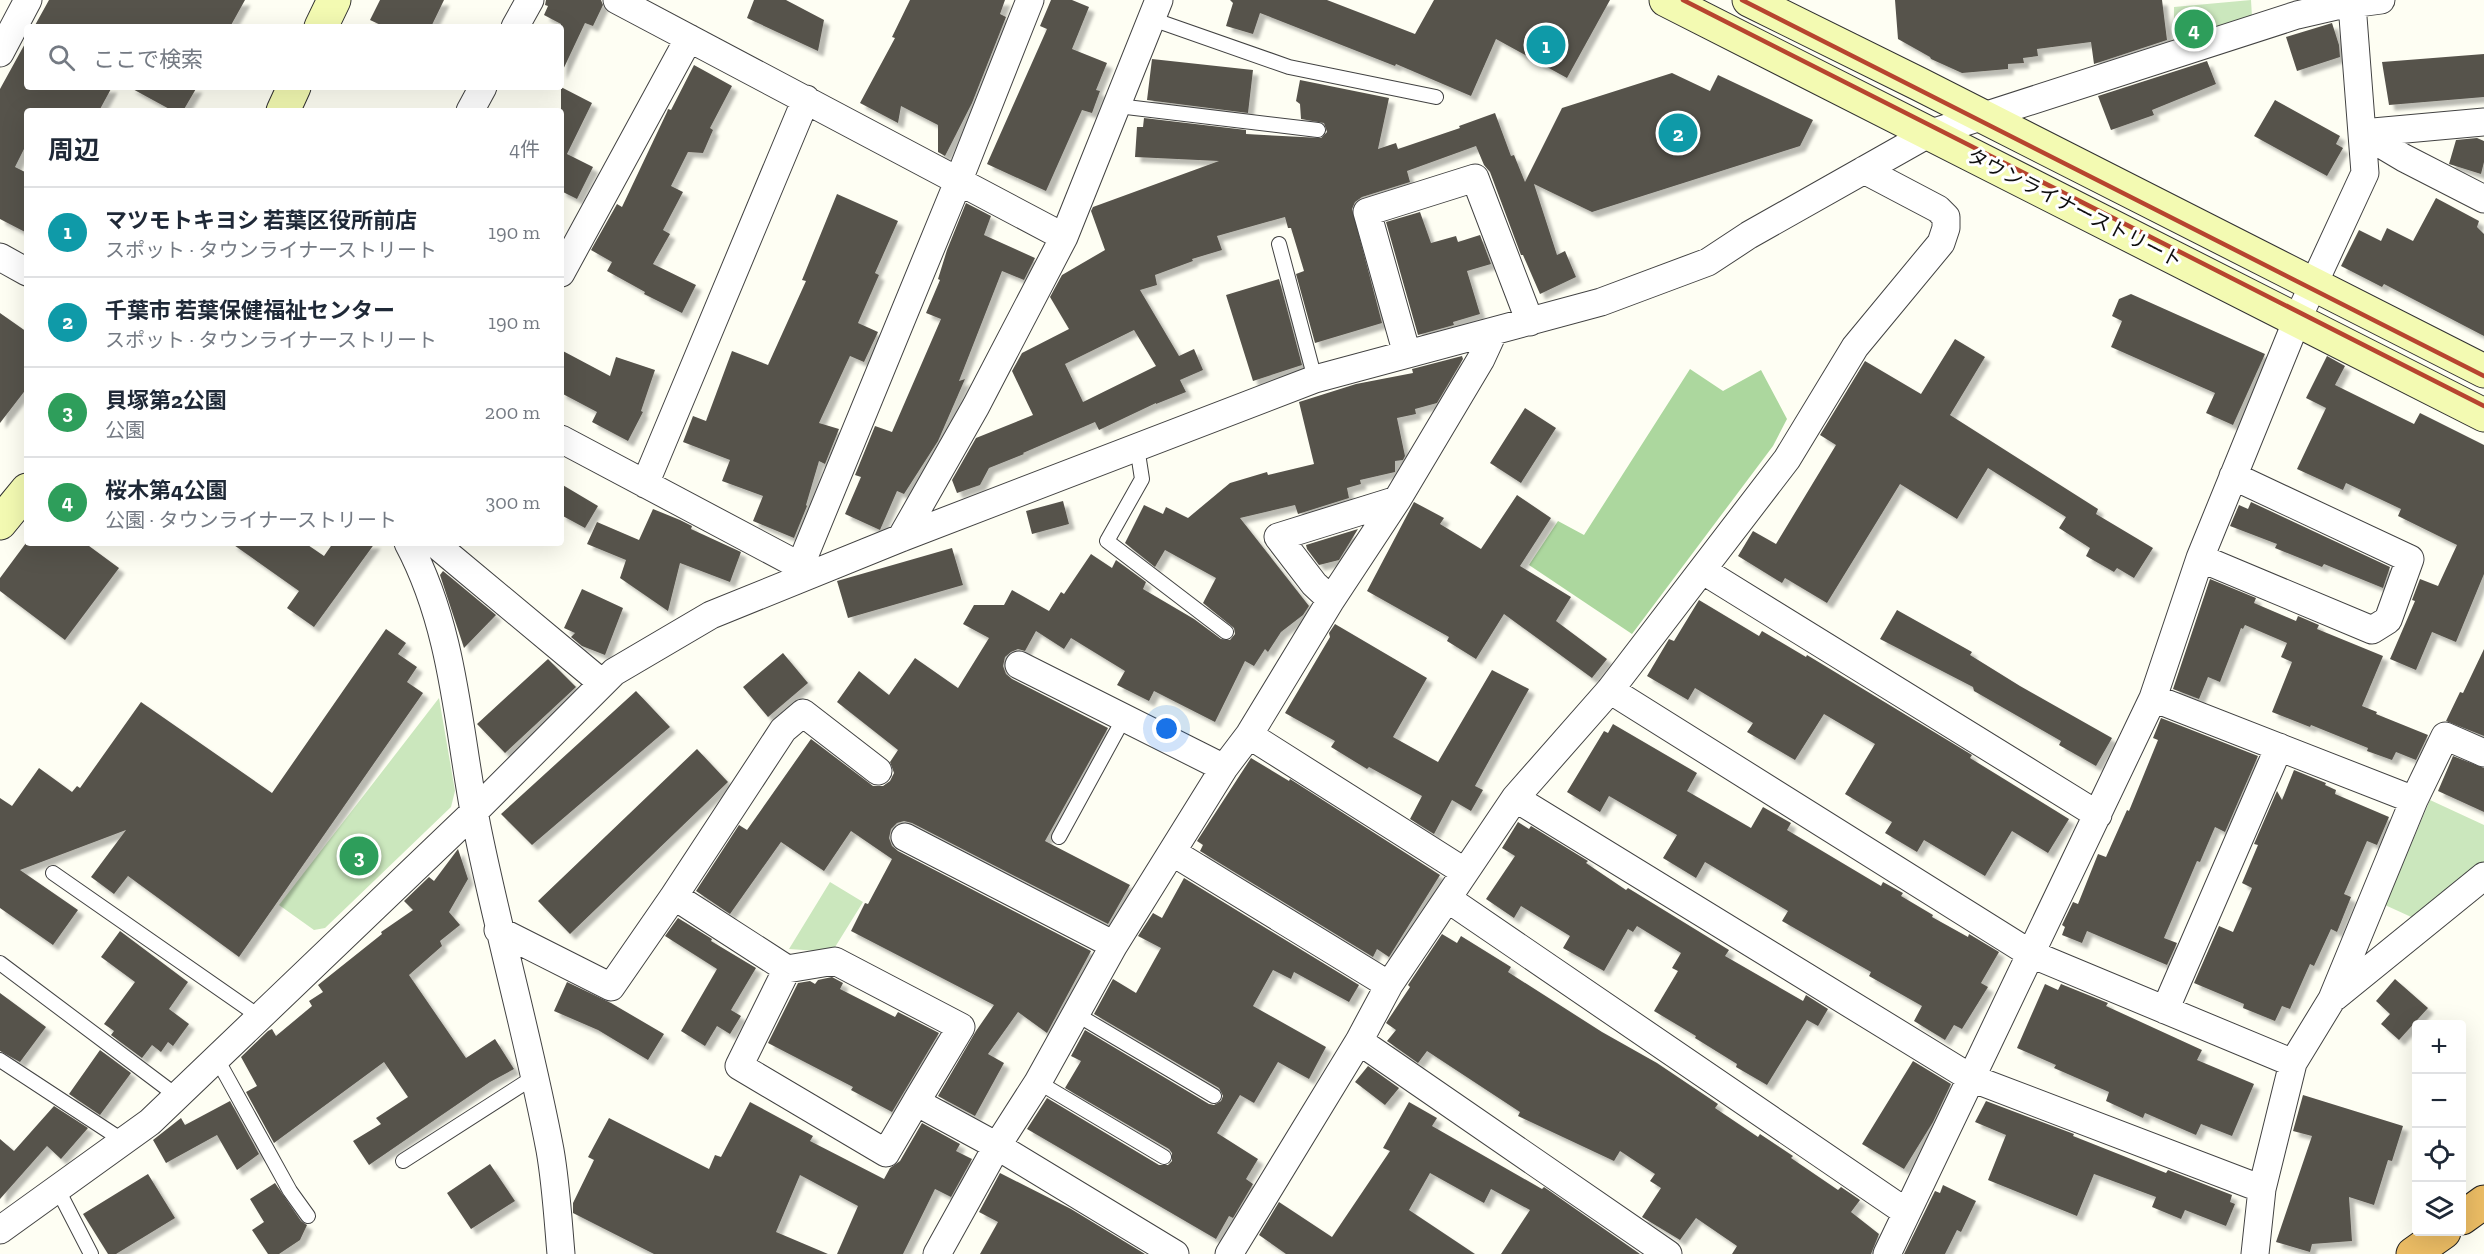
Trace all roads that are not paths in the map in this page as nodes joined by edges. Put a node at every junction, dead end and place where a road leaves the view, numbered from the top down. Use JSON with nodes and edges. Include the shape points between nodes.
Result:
{"nodes":[{"id":1,"x":28,"y":0,"type":"edge"},
{"id":2,"x":334,"y":0,"type":"edge"},
{"id":3,"x":530,"y":0,"type":"edge"},
{"id":4,"x":617,"y":0,"type":"edge"},
{"id":5,"x":1030,"y":0,"type":"edge"},
{"id":6,"x":1666,"y":0,"type":"edge"},
{"id":7,"x":1749,"y":0,"type":"edge"},
{"id":8,"x":2381,"y":0,"type":"edge"},
{"id":9,"x":2341,"y":3,"type":"edge"},
{"id":10,"x":1156,"y":9,"type":"edge"},
{"id":11,"x":322,"y":24,"type":"edge"},
{"id":12,"x":517,"y":24,"type":"edge"},
{"id":13,"x":689,"y":38,"type":"junction"},
{"id":14,"x":0,"y":53,"type":"edge"},
{"id":15,"x":293,"y":90,"type":"edge"},
{"id":16,"x":482,"y":90,"type":"edge"},
{"id":17,"x":1436,"y":97,"type":"dead end"},
{"id":18,"x":806,"y":99,"type":"junction"},
{"id":19,"x":1118,"y":106,"type":"junction"},
{"id":20,"x":284,"y":108,"type":"edge"},
{"id":21,"x":472,"y":108,"type":"edge"},
{"id":22,"x":1983,"y":117,"type":"junction"},
{"id":23,"x":2484,"y":122,"type":"edge"},
{"id":24,"x":1318,"y":130,"type":"dead end"},
{"id":25,"x":2362,"y":133,"type":"junction"},
{"id":26,"x":1928,"y":134,"type":"junction"},
{"id":27,"x":1864,"y":170,"type":"junction"},
{"id":28,"x":958,"y":182,"type":"junction"},
{"id":29,"x":2484,"y":199,"type":"edge"},
{"id":30,"x":1065,"y":237,"type":"junction"},
{"id":31,"x":1279,"y":244,"type":"dead end"},
{"id":32,"x":0,"y":257,"type":"edge"},
{"id":33,"x":564,"y":267,"type":"edge"},
{"id":34,"x":24,"y":270,"type":"edge"},
{"id":35,"x":2313,"y":285,"type":"junction"},
{"id":36,"x":2297,"y":320,"type":"junction"},
{"id":37,"x":1530,"y":322,"type":"junction"},
{"id":38,"x":1493,"y":333,"type":"junction"},
{"id":39,"x":1407,"y":354,"type":"junction"},
{"id":40,"x":2484,"y":371,"type":"edge"},
{"id":41,"x":1315,"y":379,"type":"junction"},
{"id":42,"x":2484,"y":415,"type":"edge"},
{"id":43,"x":564,"y":441,"type":"edge"},
{"id":44,"x":1137,"y":447,"type":"junction"},
{"id":45,"x":2233,"y":476,"type":"junction"},
{"id":46,"x":645,"y":484,"type":"junction"},
{"id":47,"x":24,"y":494,"type":"edge"},
{"id":48,"x":1397,"y":500,"type":"junction"},
{"id":49,"x":0,"y":523,"type":"edge"},
{"id":50,"x":901,"y":538,"type":"junction"},
{"id":51,"x":410,"y":546,"type":"edge"},
{"id":52,"x":438,"y":546,"type":"edge"},
{"id":53,"x":2200,"y":558,"type":"junction"},
{"id":54,"x":1702,"y":570,"type":"junction"},
{"id":55,"x":797,"y":574,"type":"junction"},
{"id":56,"x":1331,"y":600,"type":"junction"},
{"id":57,"x":1226,"y":632,"type":"dead end"},
{"id":58,"x":1019,"y":664,"type":"dead end"},
{"id":59,"x":602,"y":683,"type":"junction"},
{"id":60,"x":1610,"y":690,"type":"junction"},
{"id":61,"x":2153,"y":698,"type":"junction"},
{"id":62,"x":1124,"y":718,"type":"junction"},
{"id":63,"x":1249,"y":735,"type":"junction"},
{"id":64,"x":2279,"y":747,"type":"junction"},
{"id":65,"x":2484,"y":753,"type":"edge"},
{"id":66,"x":1224,"y":768,"type":"junction"},
{"id":67,"x":878,"y":771,"type":"dead end"},
{"id":68,"x":1515,"y":798,"type":"junction"},
{"id":69,"x":2414,"y":800,"type":"junction"},
{"id":70,"x":474,"y":812,"type":"junction"},
{"id":71,"x":2098,"y":815,"type":"junction"},
{"id":72,"x":905,"y":837,"type":"dead end"},
{"id":73,"x":1059,"y":837,"type":"dead end"},
{"id":74,"x":1172,"y":852,"type":"junction"},
{"id":75,"x":1465,"y":872,"type":"junction"},
{"id":76,"x":53,"y":873,"type":"dead end"},
{"id":77,"x":2484,"y":876,"type":"edge"},
{"id":78,"x":674,"y":896,"type":"junction"},
{"id":79,"x":1448,"y":899,"type":"junction"},
{"id":80,"x":498,"y":930,"type":"junction"},
{"id":81,"x":1114,"y":945,"type":"junction"},
{"id":82,"x":2031,"y":954,"type":"junction"},
{"id":83,"x":0,"y":963,"type":"edge"},
{"id":84,"x":787,"y":969,"type":"junction"},
{"id":85,"x":1389,"y":985,"type":"junction"},
{"id":86,"x":2332,"y":999,"type":"junction"},
{"id":87,"x":2165,"y":1010,"type":"junction"},
{"id":88,"x":1076,"y":1014,"type":"junction"},
{"id":89,"x":260,"y":1017,"type":"junction"},
{"id":90,"x":1359,"y":1041,"type":"junction"},
{"id":91,"x":217,"y":1059,"type":"junction"},
{"id":92,"x":0,"y":1060,"type":"edge"},
{"id":93,"x":2293,"y":1063,"type":"junction"},
{"id":94,"x":534,"y":1077,"type":"junction"},
{"id":95,"x":1971,"y":1078,"type":"junction"},
{"id":96,"x":1038,"y":1082,"type":"junction"},
{"id":97,"x":177,"y":1096,"type":"junction"},
{"id":98,"x":1214,"y":1096,"type":"dead end"},
{"id":99,"x":916,"y":1102,"type":"junction"},
{"id":100,"x":122,"y":1140,"type":"junction"},
{"id":101,"x":997,"y":1146,"type":"junction"},
{"id":102,"x":1164,"y":1157,"type":"dead end"},
{"id":103,"x":403,"y":1161,"type":"dead end"},
{"id":104,"x":57,"y":1188,"type":"junction"},
{"id":105,"x":2262,"y":1189,"type":"junction"},
{"id":106,"x":2484,"y":1202,"type":"edge"},
{"id":107,"x":1906,"y":1212,"type":"junction"},
{"id":108,"x":2466,"y":1215,"type":"edge"},
{"id":109,"x":308,"y":1216,"type":"dead end"},
{"id":110,"x":0,"y":1230,"type":"edge"},
{"id":111,"x":2438,"y":1236,"type":"edge"},
{"id":112,"x":562,"y":1253,"type":"edge"},
{"id":113,"x":91,"y":1254,"type":"edge"},
{"id":114,"x":937,"y":1254,"type":"edge"},
{"id":115,"x":1175,"y":1254,"type":"edge"},
{"id":116,"x":1229,"y":1254,"type":"edge"},
{"id":117,"x":1668,"y":1254,"type":"edge"},
{"id":118,"x":1887,"y":1254,"type":"edge"},
{"id":119,"x":2255,"y":1254,"type":"edge"},
{"id":120,"x":2413,"y":1254,"type":"edge"}],
"edges":[{"from":1,"to":14,"type":"street"},
{"from":2,"to":11,"type":"street"},
{"from":3,"to":12,"type":"street"},
{"from":4,"to":13,"type":"street"},
{"from":5,"to":28,"type":"street"},
{"from":6,"to":26,"type":"street","name":"タウンライナーストリート"},
{"from":7,"to":22,"type":"street","name":"タウンライナーストリート"},
{"from":8,"to":9,"type":"street"},
{"from":9,"to":22,"type":"street"},
{"from":9,"to":25,"type":"street"},
{"from":10,"to":17,"type":"lane","via":[[1289,67]]},
{"from":10,"to":19,"type":"street"},
{"from":13,"to":18,"type":"street"},
{"from":13,"to":33,"type":"street"},
{"from":15,"to":20,"type":"street"},
{"from":16,"to":21,"type":"street"},
{"from":18,"to":28,"type":"street"},
{"from":18,"to":46,"type":"street"},
{"from":19,"to":24,"type":"lane"},
{"from":19,"to":30,"type":"street"},
{"from":22,"to":26,"type":"street"},
{"from":22,"to":35,"type":"street","name":"タウンライナーストリート"},
{"from":23,"to":25,"type":"street"},
{"from":25,"to":29,"type":"street"},
{"from":25,"to":35,"type":"street","via":[[2365,173]]},
{"from":26,"to":27,"type":"street"},
{"from":26,"to":36,"type":"street","name":"タウンライナーストリート"},
{"from":27,"to":37,"type":"street","via":[[1708,262],[1601,302]]},
{"from":27,"to":54,"type":"street","via":[[1938,209],[1946,217],[1941,243],[1855,347],[1787,459]]},
{"from":28,"to":30,"type":"street"},
{"from":28,"to":55,"type":"street"},
{"from":30,"to":50,"type":"street"},
{"from":31,"to":41,"type":"lane"},
{"from":32,"to":34,"type":"street"},
{"from":35,"to":36,"type":"street"},
{"from":35,"to":40,"type":"street","name":"タウンライナーストリート"},
{"from":36,"to":42,"type":"street","name":"タウンライナーストリート"},
{"from":36,"to":45,"type":"street"},
{"from":37,"to":38,"type":"street"},
{"from":37,"to":39,"type":"street","via":[[1475,178],[1367,212]]},
{"from":38,"to":39,"type":"street"},
{"from":38,"to":48,"type":"street"},
{"from":39,"to":41,"type":"street"},
{"from":41,"to":44,"type":"street"},
{"from":43,"to":46,"type":"street"},
{"from":44,"to":50,"type":"street"},
{"from":44,"to":57,"type":"lane","via":[[1142,478],[1107,541]]},
{"from":45,"to":53,"type":"street"},
{"from":45,"to":53,"type":"street","via":[[2410,559],[2388,620],[2372,630]]},
{"from":46,"to":55,"type":"street"},
{"from":47,"to":49,"type":"street"},
{"from":48,"to":56,"type":"street"},
{"from":48,"to":56,"type":"street","via":[[1278,537]]},
{"from":50,"to":55,"type":"street"},
{"from":51,"to":70,"type":"street","via":[[441,626],[455,687]]},
{"from":52,"to":59,"type":"street"},
{"from":53,"to":61,"type":"street"},
{"from":54,"to":60,"type":"street"},
{"from":54,"to":71,"type":"street"},
{"from":55,"to":59,"type":"street","via":[[711,615]]},
{"from":56,"to":63,"type":"street"},
{"from":58,"to":62,"type":"street"},
{"from":59,"to":70,"type":"street"},
{"from":60,"to":68,"type":"street"},
{"from":60,"to":82,"type":"street"},
{"from":61,"to":64,"type":"street"},
{"from":61,"to":71,"type":"street"},
{"from":62,"to":66,"type":"street"},
{"from":62,"to":73,"type":"lane"},
{"from":63,"to":66,"type":"street"},
{"from":63,"to":75,"type":"street"},
{"from":64,"to":69,"type":"street"},
{"from":64,"to":87,"type":"street"},
{"from":65,"to":69,"type":"street","via":[[2445,735]]},
{"from":66,"to":74,"type":"street"},
{"from":67,"to":78,"type":"street","via":[[803,713],[783,730]]},
{"from":68,"to":75,"type":"street"},
{"from":68,"to":95,"type":"street"},
{"from":69,"to":86,"type":"street"},
{"from":70,"to":80,"type":"street"},
{"from":70,"to":89,"type":"street"},
{"from":71,"to":82,"type":"street"},
{"from":72,"to":81,"type":"street"},
{"from":74,"to":81,"type":"street"},
{"from":74,"to":85,"type":"street"},
{"from":75,"to":79,"type":"street"},
{"from":76,"to":89,"type":"lane"},
{"from":77,"to":86,"type":"street"},
{"from":78,"to":80,"type":"street","via":[[610,987]]},
{"from":78,"to":84,"type":"street"},
{"from":79,"to":85,"type":"street"},
{"from":79,"to":107,"type":"street"},
{"from":80,"to":94,"type":"street"},
{"from":81,"to":88,"type":"street"},
{"from":82,"to":87,"type":"street"},
{"from":82,"to":95,"type":"street"},
{"from":83,"to":97,"type":"lane"},
{"from":84,"to":99,"type":"street","via":[[835,961],[960,1027]]},
{"from":84,"to":99,"type":"street","via":[[739,1066],[886,1153]]},
{"from":85,"to":90,"type":"street"},
{"from":86,"to":93,"type":"street"},
{"from":87,"to":93,"type":"street"},
{"from":88,"to":96,"type":"street"},
{"from":88,"to":98,"type":"lane"},
{"from":89,"to":91,"type":"street"},
{"from":90,"to":116,"type":"street"},
{"from":90,"to":117,"type":"street"},
{"from":91,"to":97,"type":"street"},
{"from":91,"to":109,"type":"lane","via":[[290,1191]]},
{"from":92,"to":100,"type":"lane"},
{"from":93,"to":105,"type":"street"},
{"from":94,"to":103,"type":"lane"},
{"from":94,"to":112,"type":"street","via":[[550,1152]]},
{"from":95,"to":105,"type":"street"},
{"from":95,"to":107,"type":"street"},
{"from":96,"to":101,"type":"street"},
{"from":96,"to":102,"type":"lane"},
{"from":97,"to":100,"type":"street","via":[[150,1122]]},
{"from":99,"to":101,"type":"street"},
{"from":100,"to":104,"type":"street"},
{"from":101,"to":114,"type":"street"},
{"from":101,"to":115,"type":"street"},
{"from":104,"to":110,"type":"street"},
{"from":104,"to":113,"type":"lane"},
{"from":105,"to":119,"type":"street"},
{"from":106,"to":108,"type":"highway"},
{"from":107,"to":118,"type":"street"},
{"from":111,"to":120,"type":"highway"}]}
